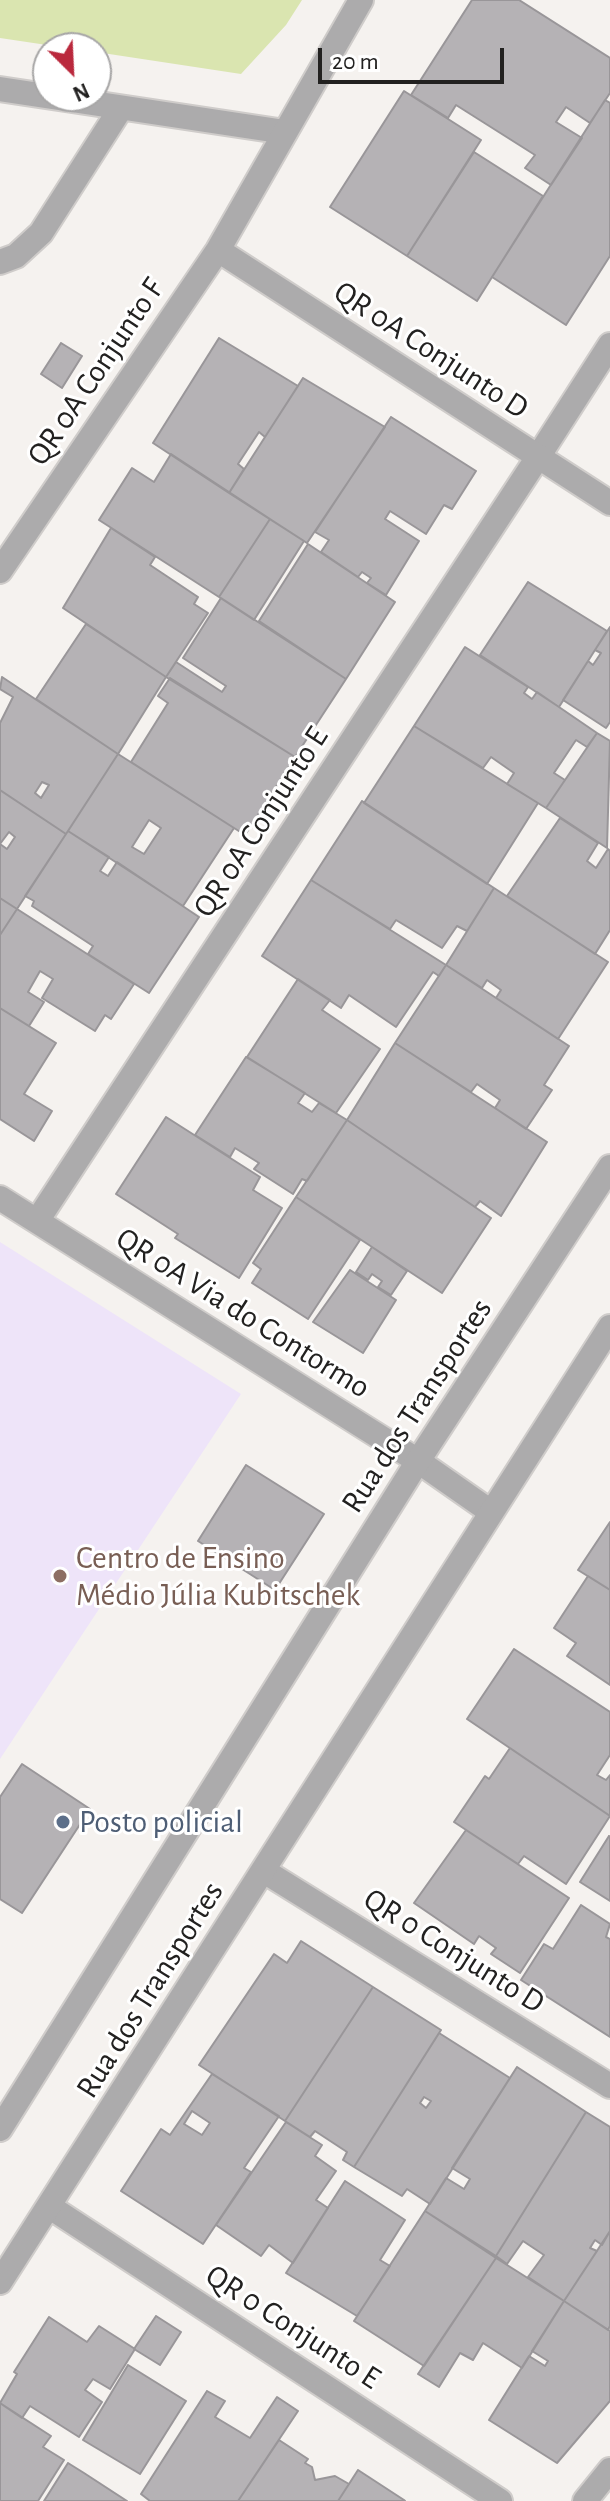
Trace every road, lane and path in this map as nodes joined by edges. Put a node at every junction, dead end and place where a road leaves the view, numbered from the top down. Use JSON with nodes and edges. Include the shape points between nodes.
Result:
{"nodes":[{"id":1,"x":361,"y":0,"type":"edge"},
{"id":2,"x":0,"y":89,"type":"edge"},
{"id":3,"x":121,"y":108,"type":"junction"},
{"id":4,"x":285,"y":132,"type":"junction"},
{"id":5,"x":218,"y":250,"type":"junction"},
{"id":6,"x":0,"y":262,"type":"edge"},
{"id":7,"x":610,"y":345,"type":"edge"},
{"id":8,"x":538,"y":457,"type":"junction"},
{"id":9,"x":610,"y":503,"type":"edge"},
{"id":10,"x":0,"y":571,"type":"edge"},
{"id":11,"x":610,"y":1167,"type":"edge"},
{"id":12,"x":0,"y":1198,"type":"edge"},
{"id":13,"x":37,"y":1221,"type":"junction"},
{"id":14,"x":610,"y":1327,"type":"edge"},
{"id":15,"x":418,"y":1461,"type":"junction"},
{"id":16,"x":491,"y":1512,"type":"junction"},
{"id":17,"x":264,"y":1871,"type":"junction"},
{"id":18,"x":610,"y":2086,"type":"edge"},
{"id":19,"x":0,"y":2129,"type":"edge"},
{"id":20,"x":50,"y":2207,"type":"junction"},
{"id":21,"x":0,"y":2282,"type":"edge"},
{"id":22,"x":610,"y":2470,"type":"edge"},
{"id":23,"x":500,"y":2501,"type":"edge"},
{"id":24,"x":585,"y":2501,"type":"edge"}],
"edges":[{"from":1,"to":4,"type":"street","name":"QR 0A Conjunto F"},
{"from":2,"to":3,"type":"street"},
{"from":3,"to":4,"type":"street"},
{"from":3,"to":6,"type":"street","via":[[41,233],[16,256]]},
{"from":4,"to":5,"type":"street","name":"QR 0A Conjunto F"},
{"from":5,"to":8,"type":"street","name":"QR 0A Conjunto D"},
{"from":5,"to":10,"type":"street","name":"QR 0A Conjunto F"},
{"from":7,"to":8,"type":"street","name":"QR 0A Conjunto E"},
{"from":8,"to":9,"type":"street","name":"QR 0A Conjunto D"},
{"from":8,"to":13,"type":"street","name":"QR 0A Conjunto E"},
{"from":11,"to":15,"type":"street","name":"Rua dos Transportes"},
{"from":12,"to":13,"type":"street","name":"QR 0A Via do Contormo"},
{"from":13,"to":15,"type":"street","name":"QR 0A Via do Contormo"},
{"from":14,"to":16,"type":"street","name":"Rua dos Transportes"},
{"from":15,"to":16,"type":"street","name":"QR 0A Via do Contormo"},
{"from":15,"to":19,"type":"street","name":"Rua dos Transportes"},
{"from":16,"to":17,"type":"street","name":"Rua dos Transportes"},
{"from":17,"to":18,"type":"street","name":"QR 0 Conjunto D"},
{"from":17,"to":20,"type":"street","name":"Rua dos Transportes"},
{"from":20,"to":21,"type":"street","name":"Rua dos Transportes"},
{"from":20,"to":23,"type":"street","name":"QR 0 Conjunto E"},
{"from":22,"to":24,"type":"street"}]}
